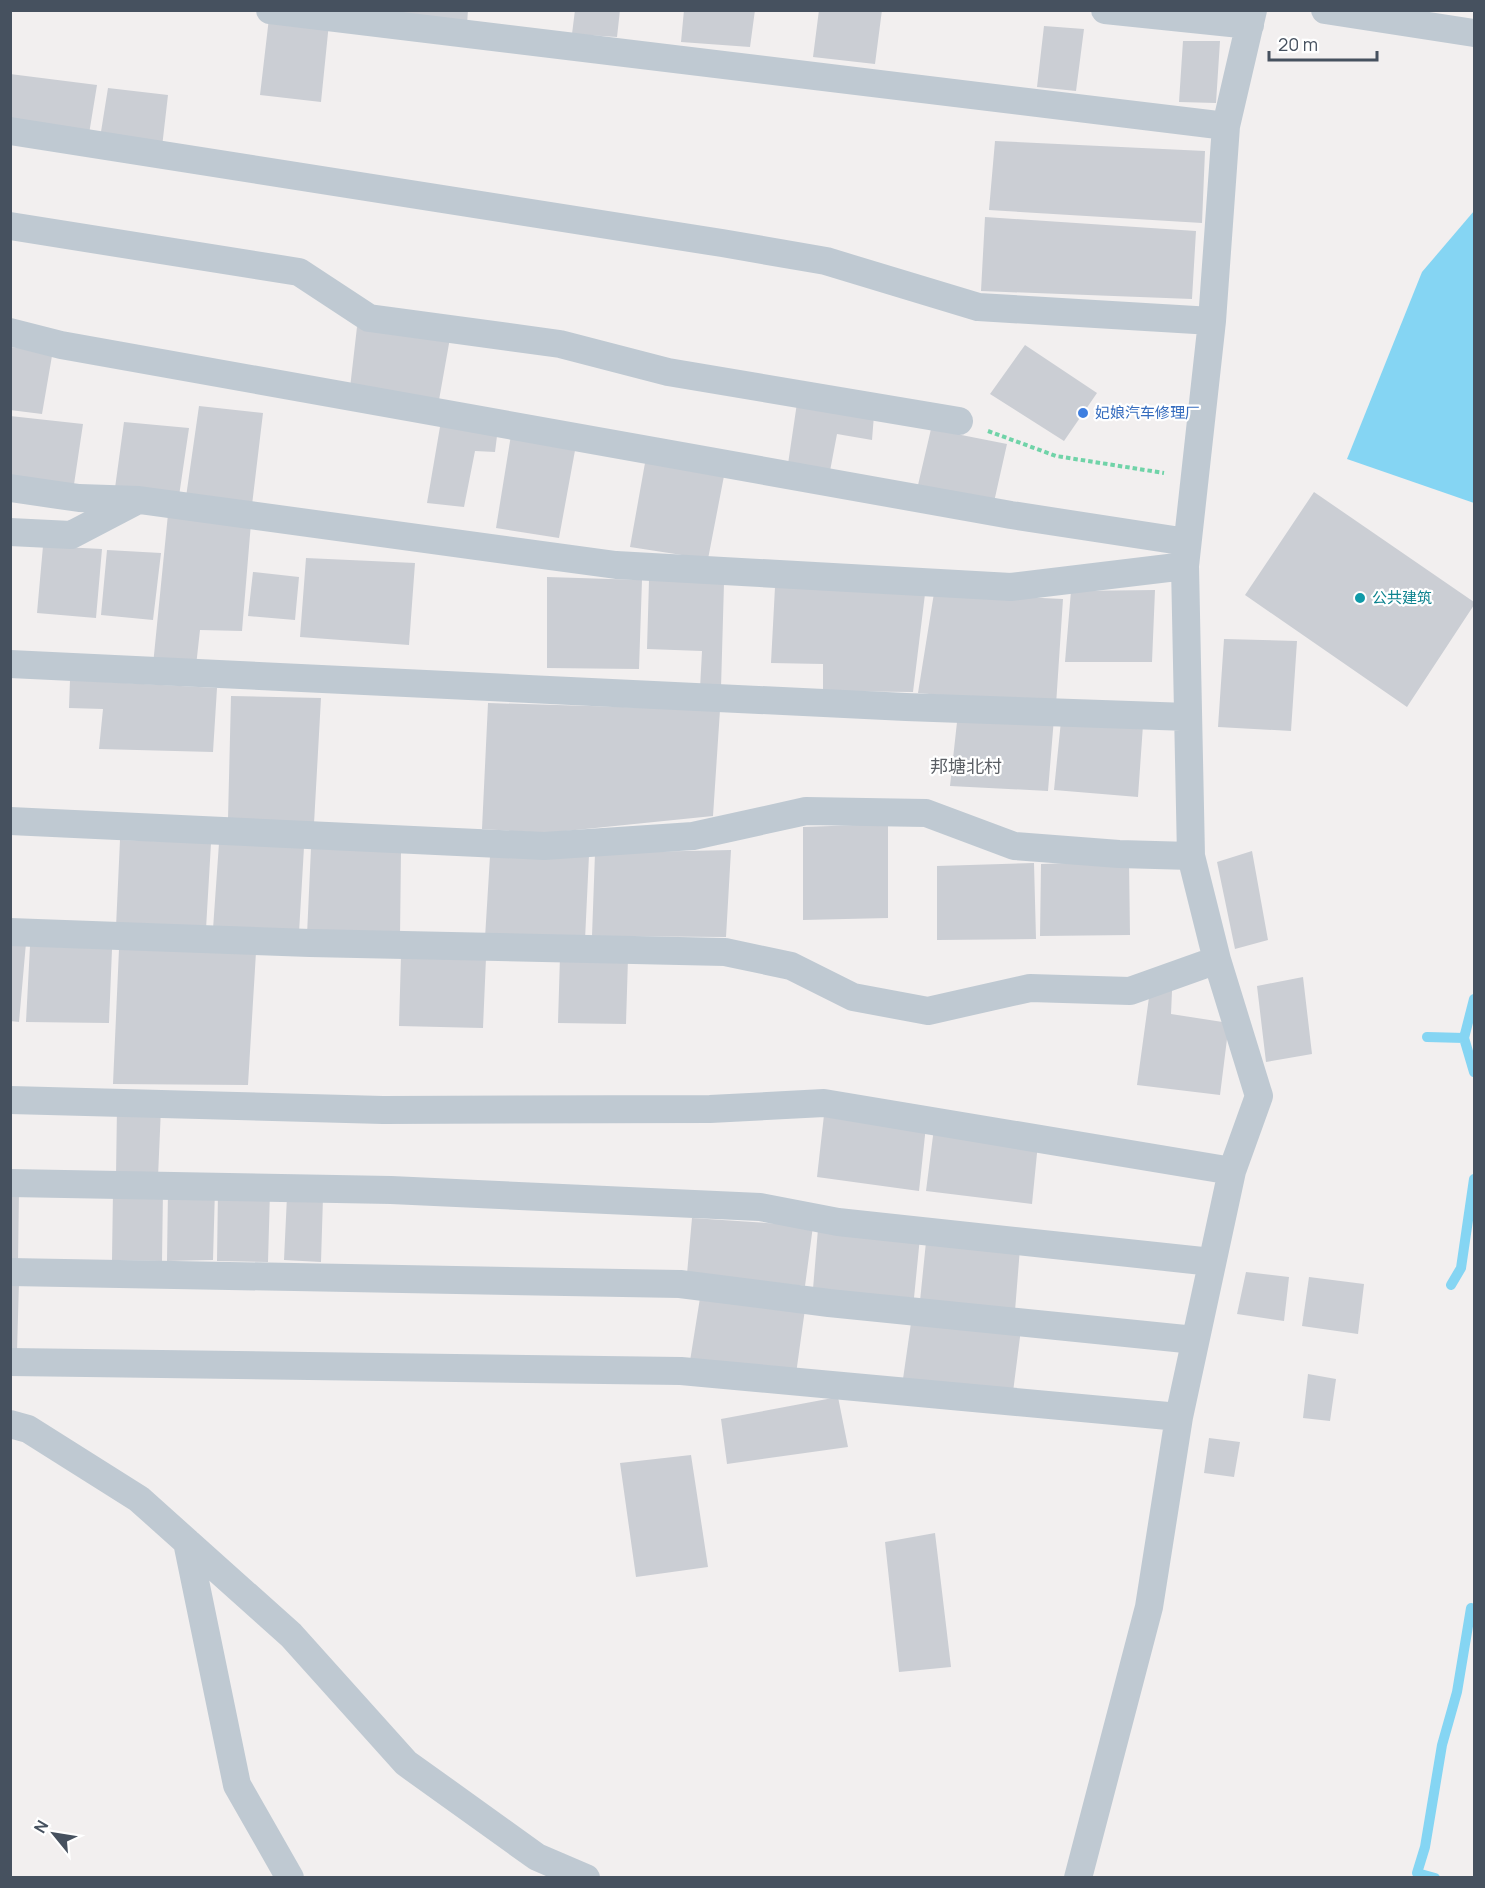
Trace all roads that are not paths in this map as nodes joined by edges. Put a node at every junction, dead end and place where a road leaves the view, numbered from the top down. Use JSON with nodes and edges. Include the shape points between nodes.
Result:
{"nodes":[{"id":1,"x":270,"y":10,"type":"edge"},
{"id":2,"x":1105,"y":10,"type":"edge"},
{"id":3,"x":1325,"y":10,"type":"edge"},
{"id":4,"x":1252,"y":18,"type":"edge"},
{"id":5,"x":1474,"y":33,"type":"edge"},
{"id":6,"x":1226,"y":126,"type":"junction"},
{"id":7,"x":10,"y":131,"type":"edge"},
{"id":8,"x":10,"y":226,"type":"edge"},
{"id":9,"x":1212,"y":321,"type":"junction"},
{"id":10,"x":10,"y":332,"type":"edge"},
{"id":11,"x":959,"y":421,"type":"road end"},
{"id":12,"x":10,"y":488,"type":"edge"},
{"id":13,"x":139,"y":500,"type":"junction"},
{"id":14,"x":10,"y":532,"type":"edge"},
{"id":15,"x":1186,"y":554,"type":"junction"},
{"id":16,"x":10,"y":664,"type":"edge"},
{"id":17,"x":1188,"y":717,"type":"junction"},
{"id":18,"x":10,"y":821,"type":"edge"},
{"id":19,"x":1191,"y":856,"type":"junction"},
{"id":20,"x":10,"y":932,"type":"edge"},
{"id":21,"x":1217,"y":960,"type":"junction"},
{"id":22,"x":10,"y":1100,"type":"edge"},
{"id":23,"x":1232,"y":1171,"type":"junction"},
{"id":24,"x":10,"y":1183,"type":"edge"},
{"id":25,"x":1212,"y":1262,"type":"junction"},
{"id":26,"x":10,"y":1272,"type":"edge"},
{"id":27,"x":1195,"y":1340,"type":"junction"},
{"id":28,"x":10,"y":1362,"type":"edge"},
{"id":29,"x":1179,"y":1417,"type":"junction"},
{"id":30,"x":10,"y":1424,"type":"edge"},
{"id":31,"x":187,"y":1542,"type":"junction"},
{"id":32,"x":290,"y":1878,"type":"edge"},
{"id":33,"x":586,"y":1878,"type":"edge"},
{"id":34,"x":1078,"y":1878,"type":"edge"}],
"edges":[{"from":1,"to":6,"type":"street"},
{"from":2,"to":4,"type":"street"},
{"from":3,"to":5,"type":"street"},
{"from":4,"to":6,"type":"street"},
{"from":6,"to":9,"type":"street"},
{"from":7,"to":9,"type":"street","via":[[826,261],[978,307]]},
{"from":8,"to":11,"type":"street","via":[[299,272],[369,318],[560,344],[668,372]]},
{"from":9,"to":15,"type":"street"},
{"from":10,"to":15,"type":"street","via":[[61,345],[1011,515]]},
{"from":12,"to":13,"type":"street","via":[[79,498]]},
{"from":13,"to":14,"type":"street","via":[[71,535]]},
{"from":13,"to":15,"type":"street","via":[[616,565],[1011,587]]},
{"from":15,"to":17,"type":"street"},
{"from":16,"to":17,"type":"street"},
{"from":17,"to":19,"type":"street"},
{"from":18,"to":19,"type":"street","via":[[544,846],[693,836],[806,811],[927,813],[1014,846]]},
{"from":19,"to":21,"type":"street"},
{"from":20,"to":21,"type":"street","via":[[310,944],[725,952],[791,966],[853,997],[928,1011],[1030,988],[1130,992]]},
{"from":21,"to":23,"type":"street","via":[[1259,1096]]},
{"from":22,"to":23,"type":"street","via":[[383,1110],[710,1109],[825,1103]]},
{"from":23,"to":25,"type":"street"},
{"from":24,"to":25,"type":"street","via":[[391,1190],[760,1207],[838,1222]]},
{"from":25,"to":27,"type":"street"},
{"from":26,"to":27,"type":"street","via":[[680,1284]]},
{"from":27,"to":29,"type":"street"},
{"from":28,"to":29,"type":"street","via":[[681,1371]]},
{"from":29,"to":34,"type":"street","via":[[1149,1607]]},
{"from":30,"to":31,"type":"street","via":[[28,1429],[139,1498]]},
{"from":31,"to":32,"type":"street","via":[[237,1785]]},
{"from":31,"to":33,"type":"street","via":[[291,1635],[406,1763],[537,1857]]}]}
